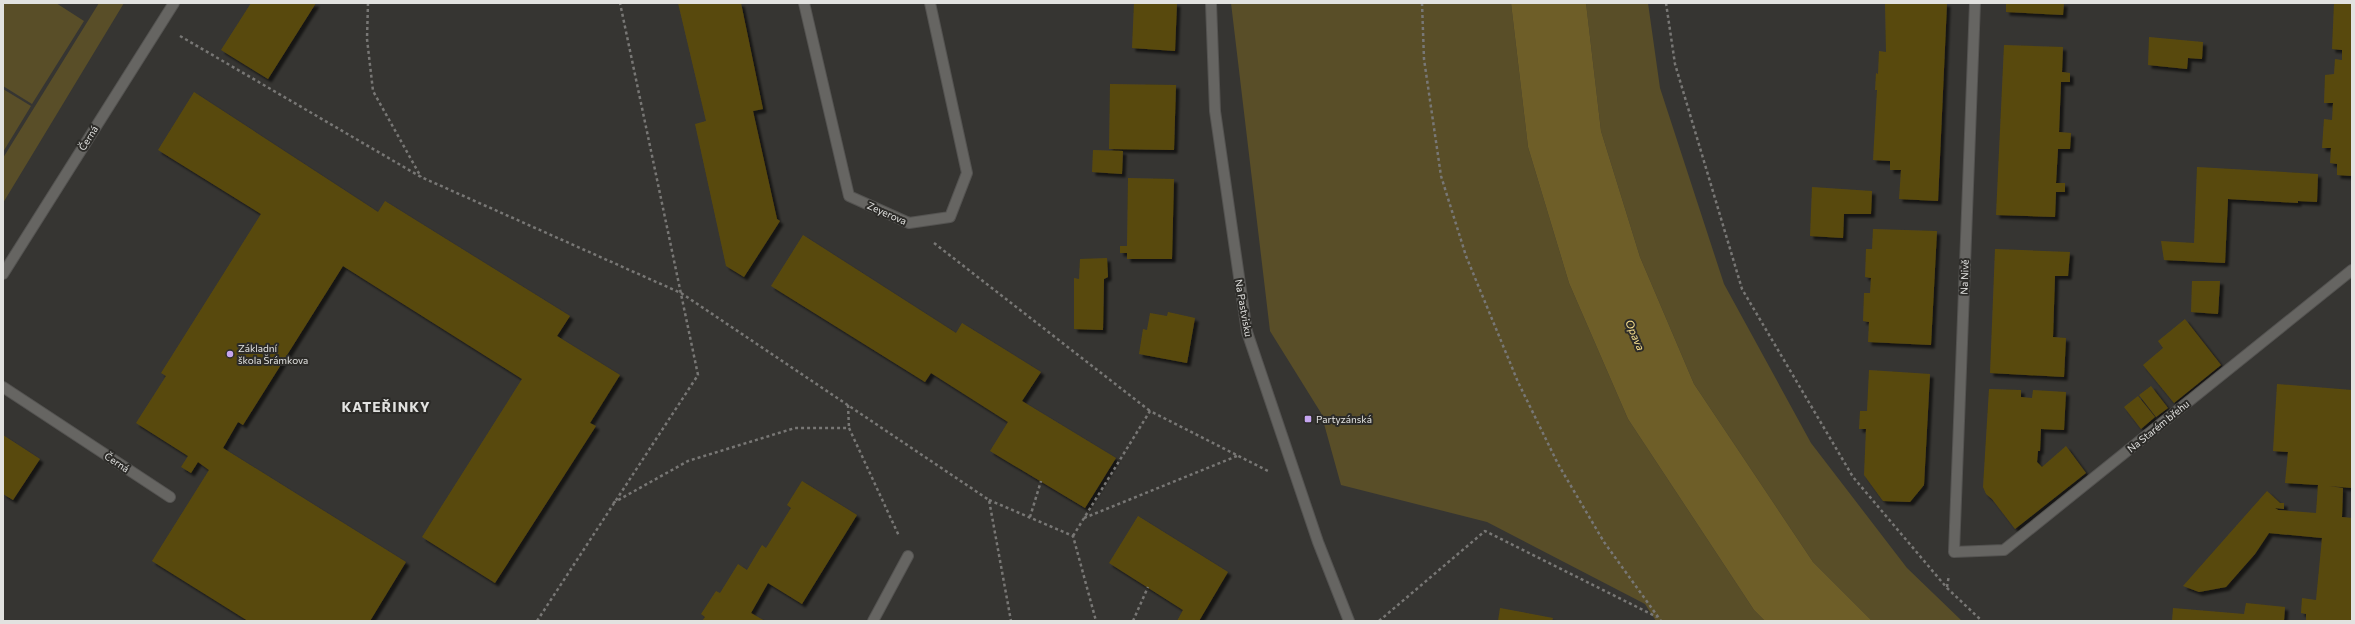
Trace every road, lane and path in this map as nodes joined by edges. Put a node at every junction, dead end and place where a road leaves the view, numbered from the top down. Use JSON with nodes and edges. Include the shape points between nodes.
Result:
{"nodes":[{"id":1,"x":174,"y":3,"type":"edge"},
{"id":2,"x":368,"y":3,"type":"edge"},
{"id":3,"x":620,"y":3,"type":"edge"},
{"id":4,"x":804,"y":3,"type":"edge"},
{"id":5,"x":930,"y":3,"type":"edge"},
{"id":6,"x":1211,"y":3,"type":"edge"},
{"id":7,"x":1422,"y":3,"type":"edge"},
{"id":8,"x":1666,"y":3,"type":"edge"},
{"id":9,"x":1975,"y":3,"type":"edge"},
{"id":10,"x":160,"y":24,"type":"junction"},
{"id":11,"x":421,"y":177,"type":"junction"},
{"id":12,"x":909,"y":224,"type":"junction"},
{"id":13,"x":2352,"y":270,"type":"edge"},
{"id":14,"x":3,"y":274,"type":"edge"},
{"id":15,"x":681,"y":293,"type":"junction"},
{"id":16,"x":3,"y":387,"type":"edge"},
{"id":17,"x":848,"y":405,"type":"junction"},
{"id":18,"x":1150,"y":411,"type":"junction"},
{"id":19,"x":849,"y":428,"type":"junction"},
{"id":20,"x":1238,"y":456,"type":"junction"},
{"id":21,"x":1041,"y":481,"type":"dead end"},
{"id":22,"x":1300,"y":488,"type":"junction"},
{"id":23,"x":170,"y":497,"type":"dead end"},
{"id":24,"x":989,"y":500,"type":"junction"},
{"id":25,"x":613,"y":503,"type":"junction"},
{"id":26,"x":1030,"y":517,"type":"junction"},
{"id":27,"x":1084,"y":518,"type":"junction"},
{"id":28,"x":1073,"y":536,"type":"junction"},
{"id":29,"x":1954,"y":552,"type":"joint"},
{"id":30,"x":908,"y":556,"type":"joint"},
{"id":31,"x":1148,"y":587,"type":"dead end"},
{"id":32,"x":1658,"y":617,"type":"junction"},
{"id":33,"x":536,"y":621,"type":"edge"},
{"id":34,"x":872,"y":621,"type":"edge"},
{"id":35,"x":1011,"y":621,"type":"edge"},
{"id":36,"x":1096,"y":621,"type":"edge"},
{"id":37,"x":1133,"y":621,"type":"edge"},
{"id":38,"x":1349,"y":621,"type":"edge"},
{"id":39,"x":1379,"y":621,"type":"edge"},
{"id":40,"x":1661,"y":621,"type":"edge"},
{"id":41,"x":1982,"y":621,"type":"edge"}],
"edges":[{"from":1,"to":10,"type":"street","name":"Černá"},
{"from":2,"to":11,"type":"path","via":[[367,39],[373,91]]},
{"from":3,"to":15,"type":"path"},
{"from":4,"to":12,"type":"street","name":"Zeyerova","via":[[849,196]]},
{"from":5,"to":12,"type":"street","name":"Zeyerova","via":[[967,173],[950,217]]},
{"from":6,"to":22,"type":"street","name":"Na Pastvisku","via":[[1215,111],[1247,332]]},
{"from":7,"to":32,"type":"path","via":[[1424,59],[1441,176],[1466,256],[1518,382],[1558,464],[1604,542]]},
{"from":8,"to":41,"type":"path","via":[[1675,64],[1742,289],[1853,477],[1947,588]]},
{"from":9,"to":29,"type":"street","name":"Na Nivě"},
{"from":10,"to":11,"type":"path"},
{"from":10,"to":14,"type":"street","name":"Černá"},
{"from":11,"to":15,"type":"path"},
{"from":12,"to":18,"type":"path"},
{"from":13,"to":29,"type":"street","name":"Na Starém břehu","via":[[2004,550]]},
{"from":15,"to":17,"type":"path"},
{"from":15,"to":25,"type":"path","via":[[698,375]]},
{"from":16,"to":23,"type":"street","name":"Černá"},
{"from":17,"to":19,"type":"path"},
{"from":17,"to":24,"type":"path"},
{"from":18,"to":20,"type":"path"},
{"from":18,"to":27,"type":"path"},
{"from":19,"to":25,"type":"path","via":[[795,428],[688,461]]},
{"from":19,"to":30,"type":"path"},
{"from":20,"to":22,"type":"path"},
{"from":20,"to":27,"type":"path"},
{"from":21,"to":26,"type":"path"},
{"from":22,"to":38,"type":"street","name":"Na Pastvisku"},
{"from":24,"to":26,"type":"path"},
{"from":24,"to":35,"type":"path"},
{"from":25,"to":33,"type":"path"},
{"from":26,"to":28,"type":"path"},
{"from":27,"to":28,"type":"path"},
{"from":28,"to":36,"type":"path"},
{"from":30,"to":34,"type":"street"},
{"from":31,"to":37,"type":"path"},
{"from":32,"to":39,"type":"path","via":[[1485,531]]},
{"from":32,"to":40,"type":"path"}]}
